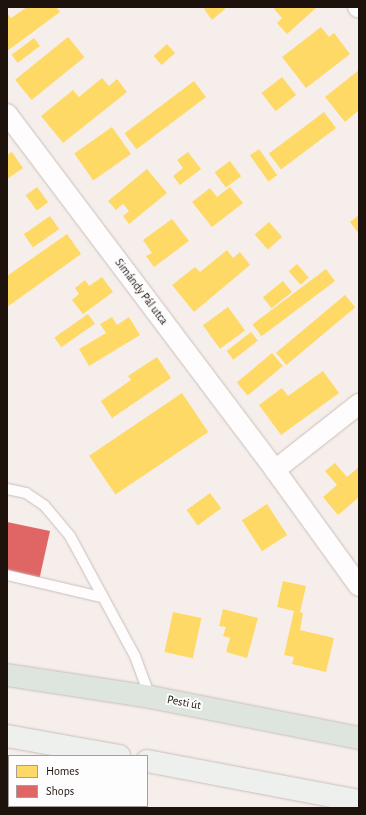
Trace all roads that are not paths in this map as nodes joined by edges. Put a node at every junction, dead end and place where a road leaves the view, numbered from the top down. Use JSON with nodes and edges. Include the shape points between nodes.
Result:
{"nodes":[{"id":1,"x":7,"y":114,"type":"edge"},
{"id":2,"x":359,"y":404,"type":"edge"},
{"id":3,"x":275,"y":470,"type":"junction"},
{"id":4,"x":7,"y":489,"type":"edge"},
{"id":5,"x":7,"y":575,"type":"edge"},
{"id":6,"x":359,"y":586,"type":"edge"},
{"id":7,"x":101,"y":597,"type":"junction"},
{"id":8,"x":7,"y":675,"type":"edge"},
{"id":9,"x":150,"y":696,"type":"junction"},
{"id":10,"x":7,"y":736,"type":"edge"},
{"id":11,"x":359,"y":738,"type":"edge"},
{"id":12,"x":112,"y":755,"type":"edge"},
{"id":13,"x":148,"y":761,"type":"edge"},
{"id":14,"x":359,"y":800,"type":"edge"}],
"edges":[{"from":1,"to":3,"type":"street","name":"Simándy Pál utca"},
{"from":2,"to":3,"type":"street"},
{"from":3,"to":6,"type":"street","name":"Simándy Pál utca"},
{"from":4,"to":7,"type":"lane","via":[[26,493],[44,506],[70,536]]},
{"from":5,"to":7,"type":"lane"},
{"from":7,"to":9,"type":"lane","via":[[135,656]]},
{"from":8,"to":9,"type":"main road","name":"Pesti út"},
{"from":9,"to":11,"type":"main road","name":"Pesti út"},
{"from":10,"to":12,"type":"street"},
{"from":13,"to":14,"type":"street"}]}
